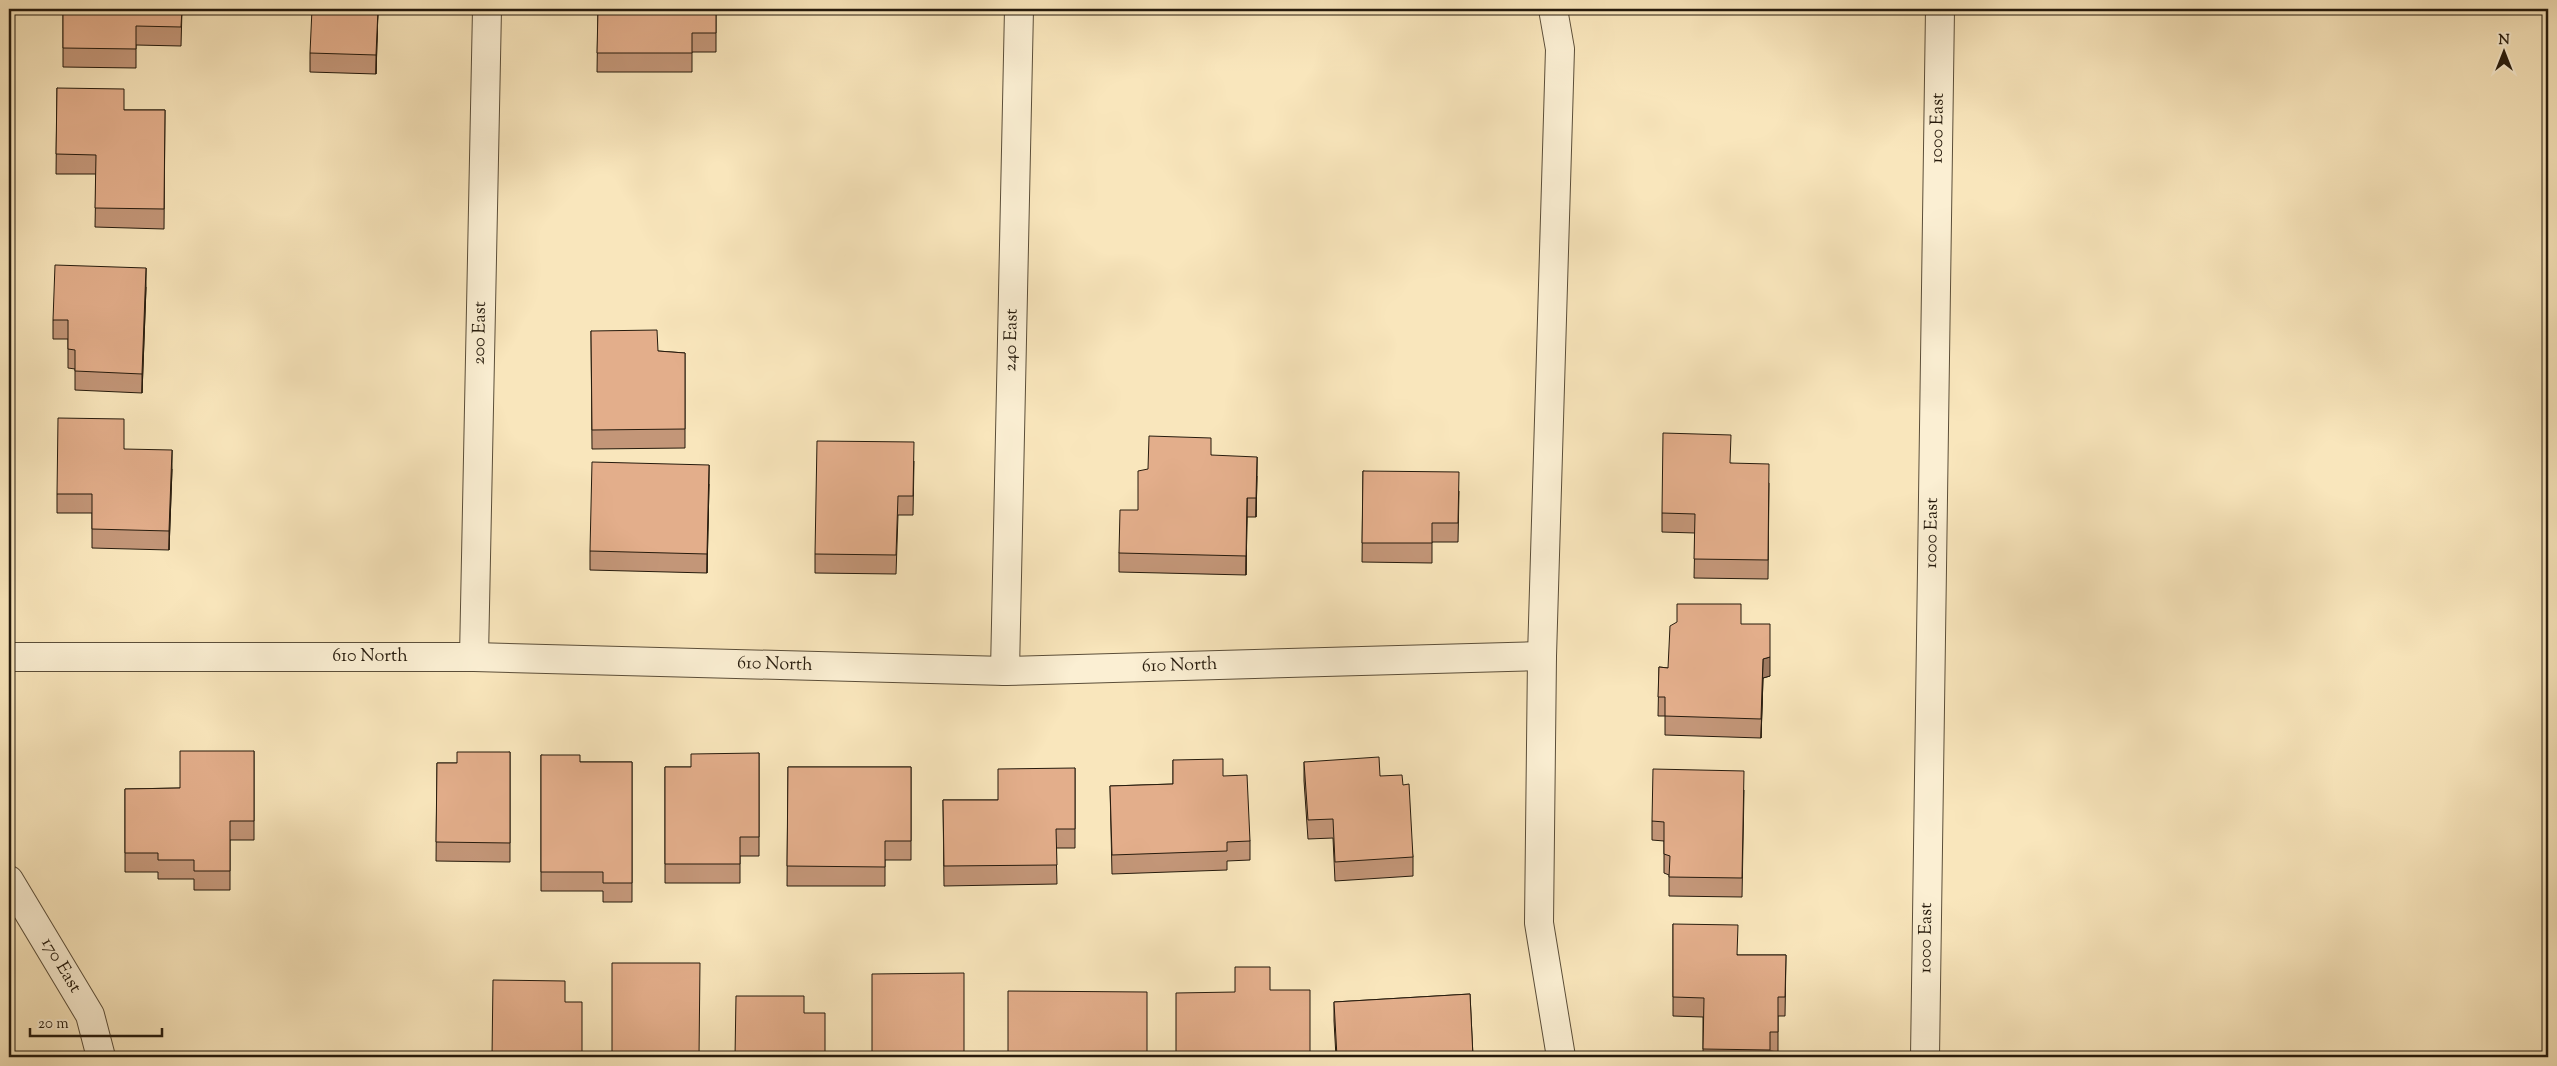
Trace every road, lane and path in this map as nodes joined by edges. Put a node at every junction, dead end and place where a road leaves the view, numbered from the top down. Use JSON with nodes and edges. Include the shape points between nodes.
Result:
{"nodes":[{"id":1,"x":487,"y":9,"type":"edge"},
{"id":2,"x":1018,"y":9,"type":"edge"},
{"id":3,"x":1553,"y":9,"type":"edge"},
{"id":4,"x":1940,"y":9,"type":"edge"},
{"id":5,"x":1542,"y":656,"type":"junction"},
{"id":6,"x":9,"y":657,"type":"edge"},
{"id":7,"x":474,"y":657,"type":"junction"},
{"id":8,"x":1005,"y":670,"type":"junction"},
{"id":9,"x":9,"y":880,"type":"edge"},
{"id":10,"x":101,"y":1057,"type":"edge"},
{"id":11,"x":1561,"y":1057,"type":"edge"},
{"id":12,"x":1925,"y":1057,"type":"edge"}],
"edges":[{"from":1,"to":7,"type":"street","name":"200 East"},
{"from":2,"to":8,"type":"street","name":"240 East"},
{"from":3,"to":5,"type":"street","via":[[1560,50]]},
{"from":4,"to":12,"type":"street","name":"1000 East"},
{"from":5,"to":8,"type":"street","name":"610 North"},
{"from":5,"to":11,"type":"street","via":[[1539,923]]},
{"from":6,"to":7,"type":"street","name":"610 North"},
{"from":7,"to":8,"type":"street","name":"610 North"},
{"from":9,"to":10,"type":"street","name":"170 East","via":[[90,1015]]}]}
